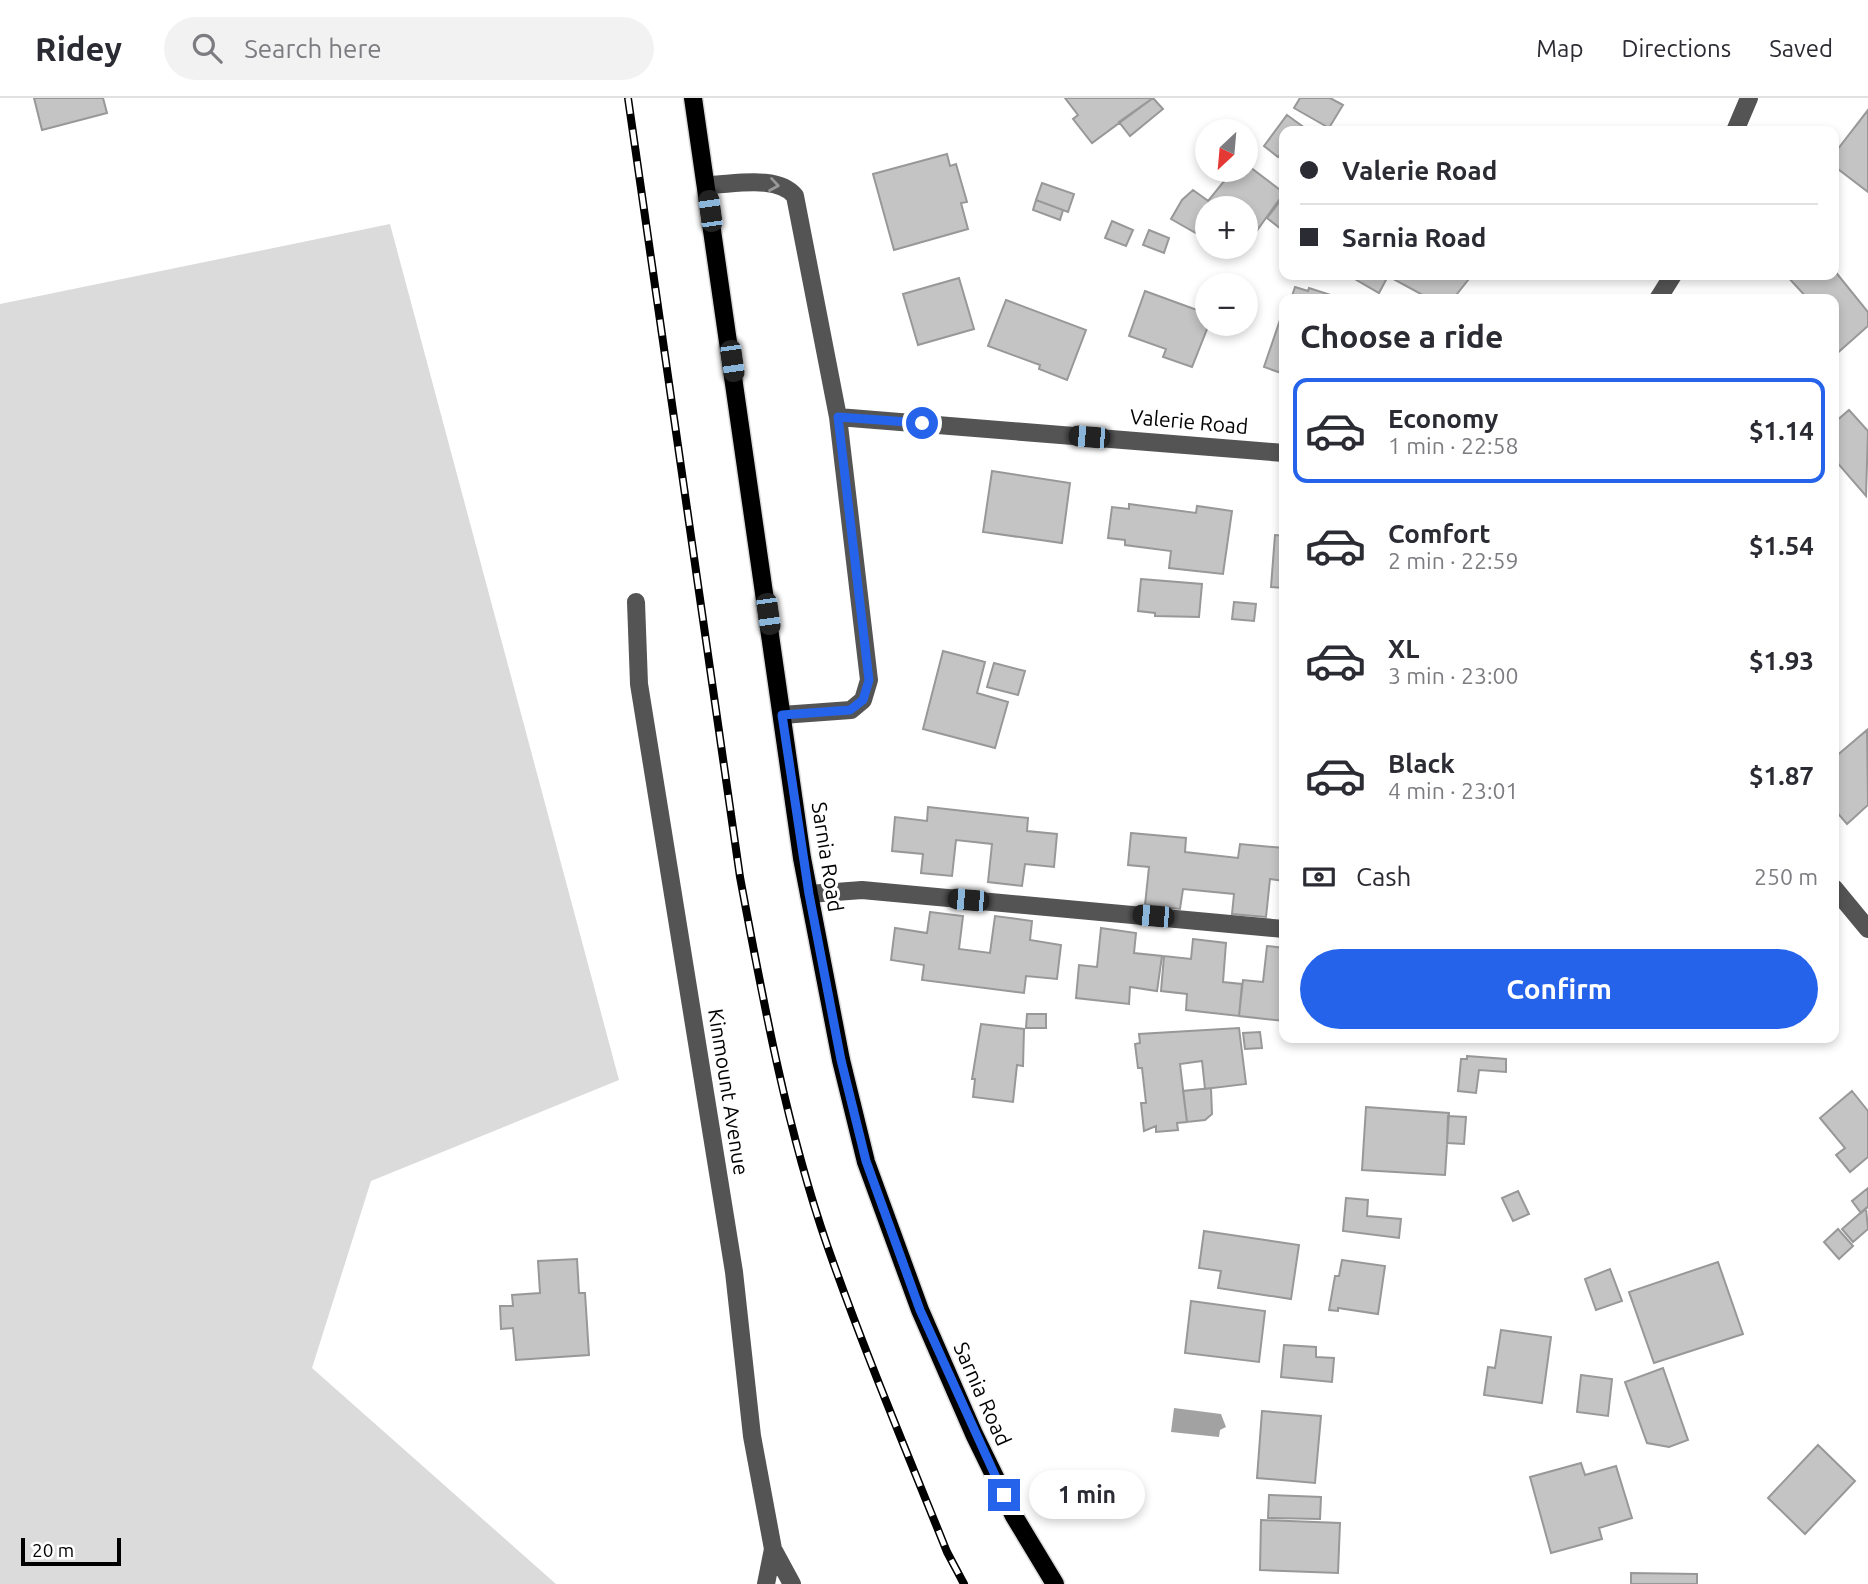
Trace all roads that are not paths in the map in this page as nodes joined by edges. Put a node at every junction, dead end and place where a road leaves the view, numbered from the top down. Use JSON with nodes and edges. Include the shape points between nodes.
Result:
{"nodes":[{"id":1,"x":693,"y":98,"type":"edge"},
{"id":2,"x":1749,"y":98,"type":"edge"},
{"id":3,"x":1737,"y":126,"type":"edge"},
{"id":4,"x":706,"y":186,"type":"junction"},
{"id":5,"x":838,"y":417,"type":"junction"},
{"id":6,"x":1279,"y":453,"type":"edge"},
{"id":7,"x":636,"y":602,"type":"dead end"},
{"id":8,"x":782,"y":715,"type":"junction"},
{"id":9,"x":809,"y":894,"type":"junction"},
{"id":10,"x":1839,"y":894,"type":"edge"},
{"id":11,"x":1279,"y":929,"type":"edge"},
{"id":12,"x":1868,"y":929,"type":"edge"},
{"id":13,"x":773,"y":1549,"type":"junction"},
{"id":14,"x":766,"y":1584,"type":"edge"},
{"id":15,"x":792,"y":1584,"type":"edge"},
{"id":16,"x":1055,"y":1584,"type":"edge"}],
"edges":[{"from":1,"to":4,"type":"main road","name":"Sarnia Road"},
{"from":2,"to":3,"type":"street"},
{"from":4,"to":5,"type":"street","one_way":true,"via":[[773,183],[795,195]]},
{"from":4,"to":8,"type":"main road","name":"Sarnia Road"},
{"from":5,"to":6,"type":"street","name":"Valerie Road"},
{"from":5,"to":8,"type":"street","via":[[869,680],[863,700],[850,710]]},
{"from":7,"to":13,"type":"street","name":"Kinmount Avenue","via":[[639,684],[734,1272],[752,1436]]},
{"from":8,"to":9,"type":"main road","name":"Sarnia Road"},
{"from":9,"to":11,"type":"street","via":[[862,890]]},
{"from":9,"to":16,"type":"main road","name":"Sarnia Road","via":[[866,1161],[920,1310],[974,1434],[1014,1516]]},
{"from":10,"to":12,"type":"street"},
{"from":13,"to":14,"type":"street"},
{"from":13,"to":15,"type":"street","name":"Kinmount Avenue"}]}
